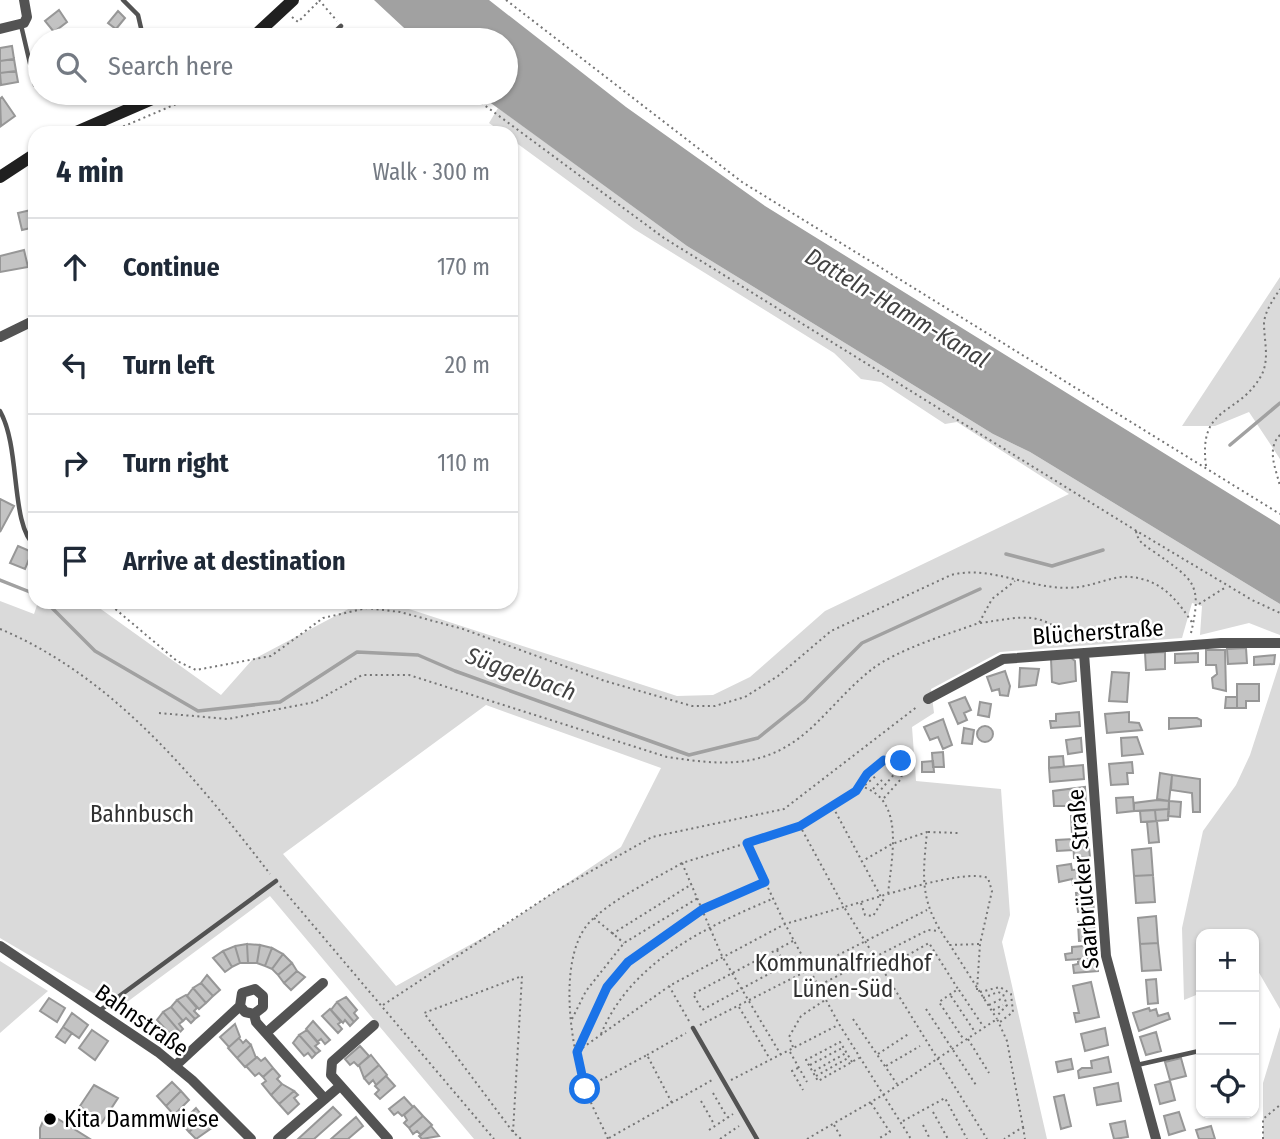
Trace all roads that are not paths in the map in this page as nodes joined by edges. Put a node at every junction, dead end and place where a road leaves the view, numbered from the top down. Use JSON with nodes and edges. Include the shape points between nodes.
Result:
{"nodes":[{"id":1,"x":123,"y":0,"type":"edge"},
{"id":2,"x":293,"y":0,"type":"edge"},
{"id":3,"x":26,"y":1,"type":"edge"},
{"id":4,"x":21,"y":25,"type":"junction"},
{"id":5,"x":141,"y":27,"type":"dead end"},
{"id":6,"x":263,"y":28,"type":"edge"},
{"id":7,"x":0,"y":29,"type":"edge"},
{"id":8,"x":28,"y":55,"type":"edge"},
{"id":9,"x":138,"y":105,"type":"edge"},
{"id":10,"x":90,"y":126,"type":"edge"},
{"id":11,"x":28,"y":159,"type":"edge"},
{"id":12,"x":0,"y":177,"type":"edge"},
{"id":13,"x":28,"y":323,"type":"edge"},
{"id":14,"x":0,"y":337,"type":"edge"},
{"id":15,"x":0,"y":411,"type":"edge"},
{"id":16,"x":28,"y":540,"type":"edge"},
{"id":17,"x":1280,"y":643,"type":"edge"},
{"id":18,"x":1084,"y":653,"type":"junction"},
{"id":19,"x":928,"y":699,"type":"road end"},
{"id":20,"x":276,"y":881,"type":"road end"},
{"id":21,"x":0,"y":946,"type":"edge"},
{"id":22,"x":323,"y":983,"type":"dead end"},
{"id":23,"x":240,"y":1006,"type":"junction"},
{"id":24,"x":99,"y":1012,"type":"junction"},
{"id":25,"x":254,"y":1014,"type":"junction"},
{"id":26,"x":374,"y":1025,"type":"dead end"},
{"id":27,"x":693,"y":1028,"type":"road end"},
{"id":28,"x":266,"y":1033,"type":"junction"},
{"id":29,"x":1196,"y":1052,"type":"edge"},
{"id":30,"x":175,"y":1066,"type":"junction"},
{"id":31,"x":1133,"y":1066,"type":"junction"},
{"id":32,"x":340,"y":1086,"type":"junction"},
{"id":33,"x":324,"y":1098,"type":"junction"},
{"id":34,"x":251,"y":1139,"type":"edge"},
{"id":35,"x":278,"y":1139,"type":"edge"},
{"id":36,"x":388,"y":1139,"type":"edge"},
{"id":37,"x":757,"y":1139,"type":"edge"},
{"id":38,"x":1156,"y":1139,"type":"edge"}],
"edges":[{"from":1,"to":5,"type":"lane","via":[[138,15]]},
{"from":2,"to":6,"type":"main road"},
{"from":3,"to":4,"type":"street","via":[[27,17]]},
{"from":4,"to":7,"type":"street"},
{"from":4,"to":8,"type":"lane"},
{"from":9,"to":10,"type":"main road"},
{"from":11,"to":12,"type":"main road"},
{"from":13,"to":14,"type":"street"},
{"from":15,"to":16,"type":"lane","via":[[9,427],[18,506]]},
{"from":17,"to":18,"type":"street","name":"Blücherstraße"},
{"from":18,"to":19,"type":"street","name":"Blücherstraße","via":[[1003,659]]},
{"from":18,"to":31,"type":"street","name":"Saarbrücker Straße","via":[[1105,956]]},
{"from":20,"to":24,"type":"lane"},
{"from":21,"to":24,"type":"street","name":"Bahnstraße"},
{"from":22,"to":28,"type":"street"},
{"from":23,"to":25,"type":"street","via":[[245,1013]]},
{"from":23,"to":25,"type":"street","via":[[242,993],[255,989],[264,1002]]},
{"from":23,"to":30,"type":"street"},
{"from":24,"to":30,"type":"street","name":"Bahnstraße"},
{"from":25,"to":28,"type":"street"},
{"from":26,"to":32,"type":"street","via":[[332,1062],[331,1075]]},
{"from":27,"to":37,"type":"lane"},
{"from":28,"to":33,"type":"street"},
{"from":29,"to":31,"type":"lane"},
{"from":30,"to":34,"type":"street","name":"Bahnstraße"},
{"from":31,"to":38,"type":"street","name":"Saarbrücker Straße"},
{"from":32,"to":33,"type":"street"},
{"from":32,"to":36,"type":"street"},
{"from":33,"to":35,"type":"street"}]}
